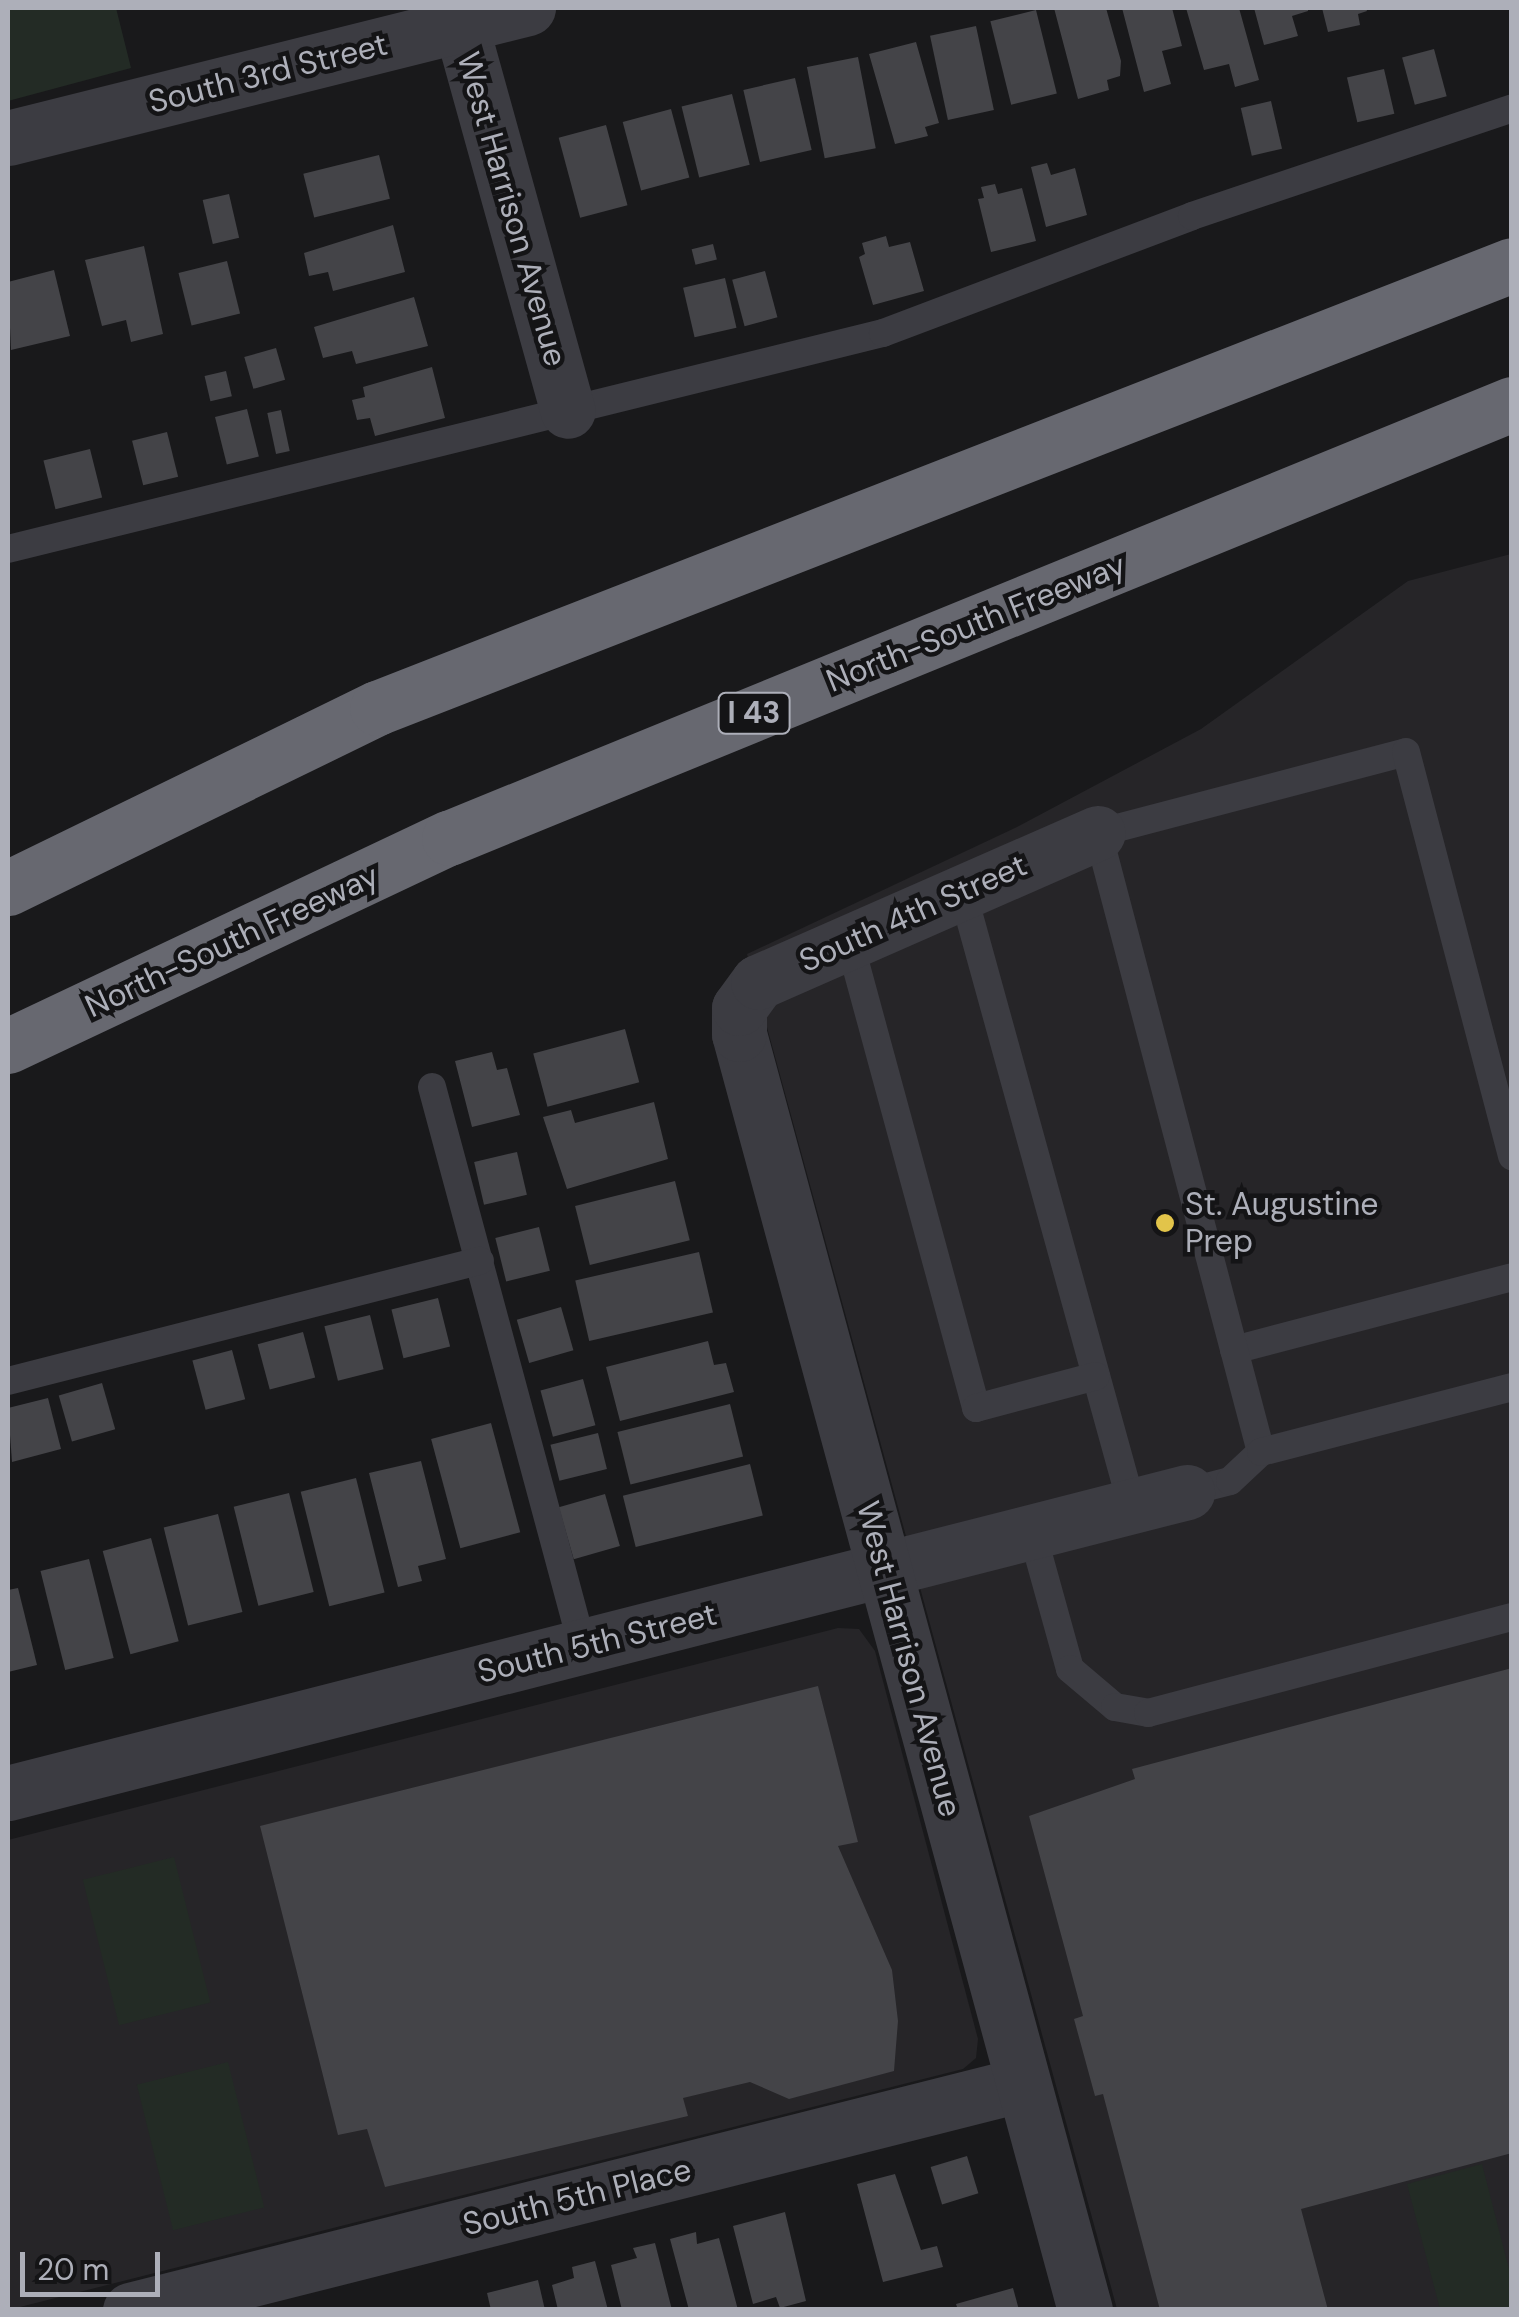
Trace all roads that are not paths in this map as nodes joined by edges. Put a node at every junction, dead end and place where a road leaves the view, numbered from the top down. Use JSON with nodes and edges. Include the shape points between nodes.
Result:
{"nodes":[{"id":1,"x":528,"y":8,"type":"edge"},
{"id":2,"x":458,"y":16,"type":"edge"},
{"id":3,"x":1512,"y":108,"type":"edge"},
{"id":4,"x":8,"y":138,"type":"edge"},
{"id":5,"x":1512,"y":265,"type":"edge"},
{"id":6,"x":1512,"y":404,"type":"edge"},
{"id":7,"x":568,"y":411,"type":"junction"},
{"id":8,"x":8,"y":549,"type":"edge"},
{"id":9,"x":1098,"y":833,"type":"junction"},
{"id":10,"x":8,"y":888,"type":"edge"},
{"id":11,"x":962,"y":890,"type":"junction"},
{"id":12,"x":849,"y":940,"type":"junction"},
{"id":13,"x":740,"y":1008,"type":"joint"},
{"id":14,"x":8,"y":1046,"type":"edge"},
{"id":15,"x":432,"y":1087,"type":"dead end"},
{"id":16,"x":1512,"y":1156,"type":"edge"},
{"id":17,"x":480,"y":1261,"type":"junction"},
{"id":18,"x":1512,"y":1277,"type":"edge"},
{"id":19,"x":1234,"y":1350,"type":"junction"},
{"id":20,"x":1096,"y":1376,"type":"junction"},
{"id":21,"x":8,"y":1381,"type":"edge"},
{"id":22,"x":1512,"y":1387,"type":"edge"},
{"id":23,"x":1261,"y":1452,"type":"junction"},
{"id":24,"x":1187,"y":1492,"type":"joint"},
{"id":25,"x":1132,"y":1506,"type":"junction"},
{"id":26,"x":1032,"y":1532,"type":"junction"},
{"id":27,"x":885,"y":1568,"type":"junction"},
{"id":28,"x":1512,"y":1617,"type":"edge"},
{"id":29,"x":583,"y":1648,"type":"junction"},
{"id":30,"x":8,"y":1793,"type":"edge"},
{"id":31,"x":1023,"y":2084,"type":"junction"},
{"id":32,"x":130,"y":2310,"type":"edge"},
{"id":33,"x":1085,"y":2310,"type":"edge"}],
"edges":[{"from":1,"to":2,"type":"street","name":"South 3rd Street"},
{"from":2,"to":4,"type":"street","name":"South 3rd Street"},
{"from":2,"to":7,"type":"street","name":"West Harrison Avenue"},
{"from":3,"to":7,"type":"lane","via":[[1192,216],[883,333]]},
{"from":5,"to":10,"type":"highway","via":[[377,708]]},
{"from":6,"to":14,"type":"highway","name":"North-South Freeway","number":"I 43","via":[[449,838]]},
{"from":7,"to":8,"type":"lane"},
{"from":9,"to":11,"type":"street","name":"South 4th Street"},
{"from":9,"to":16,"type":"lane","via":[[1406,752]]},
{"from":9,"to":19,"type":"lane"},
{"from":11,"to":12,"type":"street","name":"South 4th Street"},
{"from":11,"to":20,"type":"lane"},
{"from":12,"to":13,"type":"street","name":"South 4th Street","via":[[758,982]]},
{"from":12,"to":20,"type":"lane","via":[[976,1408]]},
{"from":13,"to":27,"type":"street","name":"West Harrison Avenue","via":[[739,1034]]},
{"from":15,"to":17,"type":"lane"},
{"from":17,"to":21,"type":"lane"},
{"from":17,"to":29,"type":"lane"},
{"from":18,"to":19,"type":"lane"},
{"from":19,"to":23,"type":"lane"},
{"from":20,"to":25,"type":"lane"},
{"from":22,"to":23,"type":"lane"},
{"from":23,"to":24,"type":"lane","via":[[1230,1481]]},
{"from":24,"to":25,"type":"street","name":"South 5th Street"},
{"from":25,"to":26,"type":"street","name":"South 5th Street"},
{"from":26,"to":27,"type":"street","name":"South 5th Street"},
{"from":26,"to":28,"type":"lane","via":[[1070,1668],[1090,1692],[1115,1707],[1148,1713]]},
{"from":27,"to":29,"type":"street","name":"South 5th Street"},
{"from":27,"to":31,"type":"street","name":"West Harrison Avenue"},
{"from":29,"to":30,"type":"street","name":"South 5th Street"},
{"from":31,"to":32,"type":"street","name":"South 5th Place"},
{"from":31,"to":33,"type":"street","name":"West Harrison Avenue"}]}
